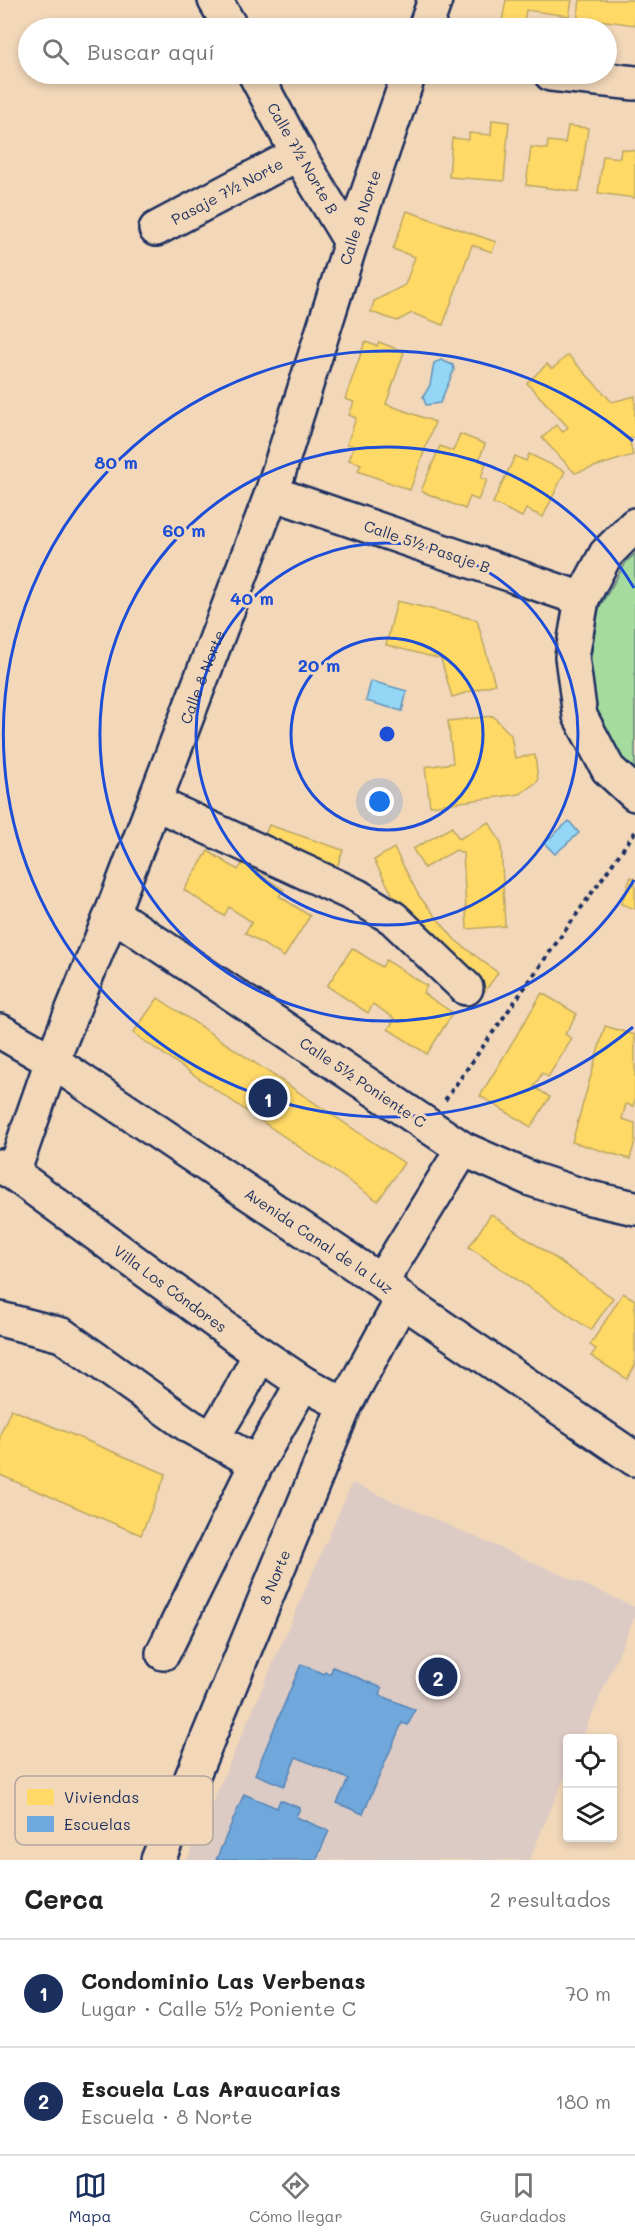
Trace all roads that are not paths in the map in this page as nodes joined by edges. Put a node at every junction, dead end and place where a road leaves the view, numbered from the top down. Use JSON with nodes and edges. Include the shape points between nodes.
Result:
{"nodes":[{"id":1,"x":215,"y":0,"type":"edge"},
{"id":2,"x":435,"y":0,"type":"edge"},
{"id":3,"x":225,"y":18,"type":"edge"},
{"id":4,"x":429,"y":18,"type":"edge"},
{"id":5,"x":617,"y":81,"type":"edge"},
{"id":6,"x":635,"y":83,"type":"edge"},
{"id":7,"x":260,"y":84,"type":"edge"},
{"id":8,"x":406,"y":84,"type":"edge"},
{"id":9,"x":298,"y":154,"type":"junction"},
{"id":10,"x":156,"y":229,"type":"dead end"},
{"id":11,"x":351,"y":242,"type":"junction"},
{"id":12,"x":272,"y":493,"type":"junction"},
{"id":13,"x":635,"y":525,"type":"edge"},
{"id":14,"x":582,"y":599,"type":"junction"},
{"id":15,"x":635,"y":794,"type":"edge"},
{"id":16,"x":155,"y":803,"type":"junction"},
{"id":17,"x":112,"y":914,"type":"junction"},
{"id":18,"x":466,"y":988,"type":"dead end"},
{"id":19,"x":0,"y":1031,"type":"edge"},
{"id":20,"x":52,"y":1061,"type":"junction"},
{"id":21,"x":463,"y":1149,"type":"junction"},
{"id":22,"x":7,"y":1170,"type":"edge"},
{"id":23,"x":635,"y":1208,"type":"edge"},
{"id":24,"x":392,"y":1292,"type":"junction"},
{"id":25,"x":0,"y":1319,"type":"edge"},
{"id":26,"x":260,"y":1354,"type":"junction"},
{"id":27,"x":303,"y":1383,"type":"junction"},
{"id":28,"x":345,"y":1405,"type":"junction"},
{"id":29,"x":212,"y":1439,"type":"junction"},
{"id":30,"x":635,"y":1459,"type":"edge"},
{"id":31,"x":256,"y":1463,"type":"junction"},
{"id":32,"x":163,"y":1653,"type":"dead end"},
{"id":33,"x":193,"y":1776,"type":"edge"},
{"id":34,"x":164,"y":1845,"type":"edge"},
{"id":35,"x":158,"y":1860,"type":"edge"}],
"edges":[{"from":1,"to":3,"type":"street"},
{"from":2,"to":4,"type":"street"},
{"from":5,"to":6,"type":"street"},
{"from":7,"to":9,"type":"street","name":"Calle 7½ Norte B"},
{"from":8,"to":11,"type":"street","name":"Calle 8 Norte"},
{"from":9,"to":10,"type":"street","name":"Pasaje 7½ Norte"},
{"from":9,"to":11,"type":"street","name":"Calle 7½ Norte B"},
{"from":11,"to":12,"type":"street","name":"Calle 8 Norte"},
{"from":12,"to":14,"type":"street","name":"Calle 5½ Pasaje B"},
{"from":12,"to":16,"type":"street","name":"Calle 8 Norte"},
{"from":13,"to":14,"type":"street","via":[[606,555]]},
{"from":14,"to":15,"type":"street","via":[[572,657],[580,716],[608,769]]},
{"from":16,"to":17,"type":"street","name":"Calle 8 Norte"},
{"from":16,"to":18,"type":"street","via":[[384,912]]},
{"from":17,"to":20,"type":"street","name":"Calle 8 Norte"},
{"from":17,"to":21,"type":"street","name":"Calle 5½ Poniente C"},
{"from":19,"to":20,"type":"street","name":"Avenida Canal de la Luz"},
{"from":20,"to":22,"type":"street","name":"Calle 8 Norte"},
{"from":20,"to":24,"type":"street","name":"Avenida Canal de la Luz"},
{"from":21,"to":23,"type":"street","name":"Calle 5½ Poniente C","via":[[531,1179]]},
{"from":21,"to":24,"type":"street","name":"8 Norte","via":[[390,1267]]},
{"from":22,"to":26,"type":"street","name":"Villa Los Cóndores"},
{"from":24,"to":28,"type":"street","name":"8 Norte"},
{"from":24,"to":30,"type":"street","name":"Avenida Canal de la Luz"},
{"from":25,"to":29,"type":"street","via":[[62,1335]]},
{"from":26,"to":27,"type":"street","name":"Villa Los Cóndores"},
{"from":26,"to":29,"type":"street"},
{"from":27,"to":28,"type":"street","name":"Villa Los Cóndores"},
{"from":27,"to":31,"type":"street"},
{"from":28,"to":33,"type":"street","name":"8 Norte"},
{"from":29,"to":31,"type":"street"},
{"from":31,"to":32,"type":"street"},
{"from":34,"to":35,"type":"street","name":"8 Norte"}]}
